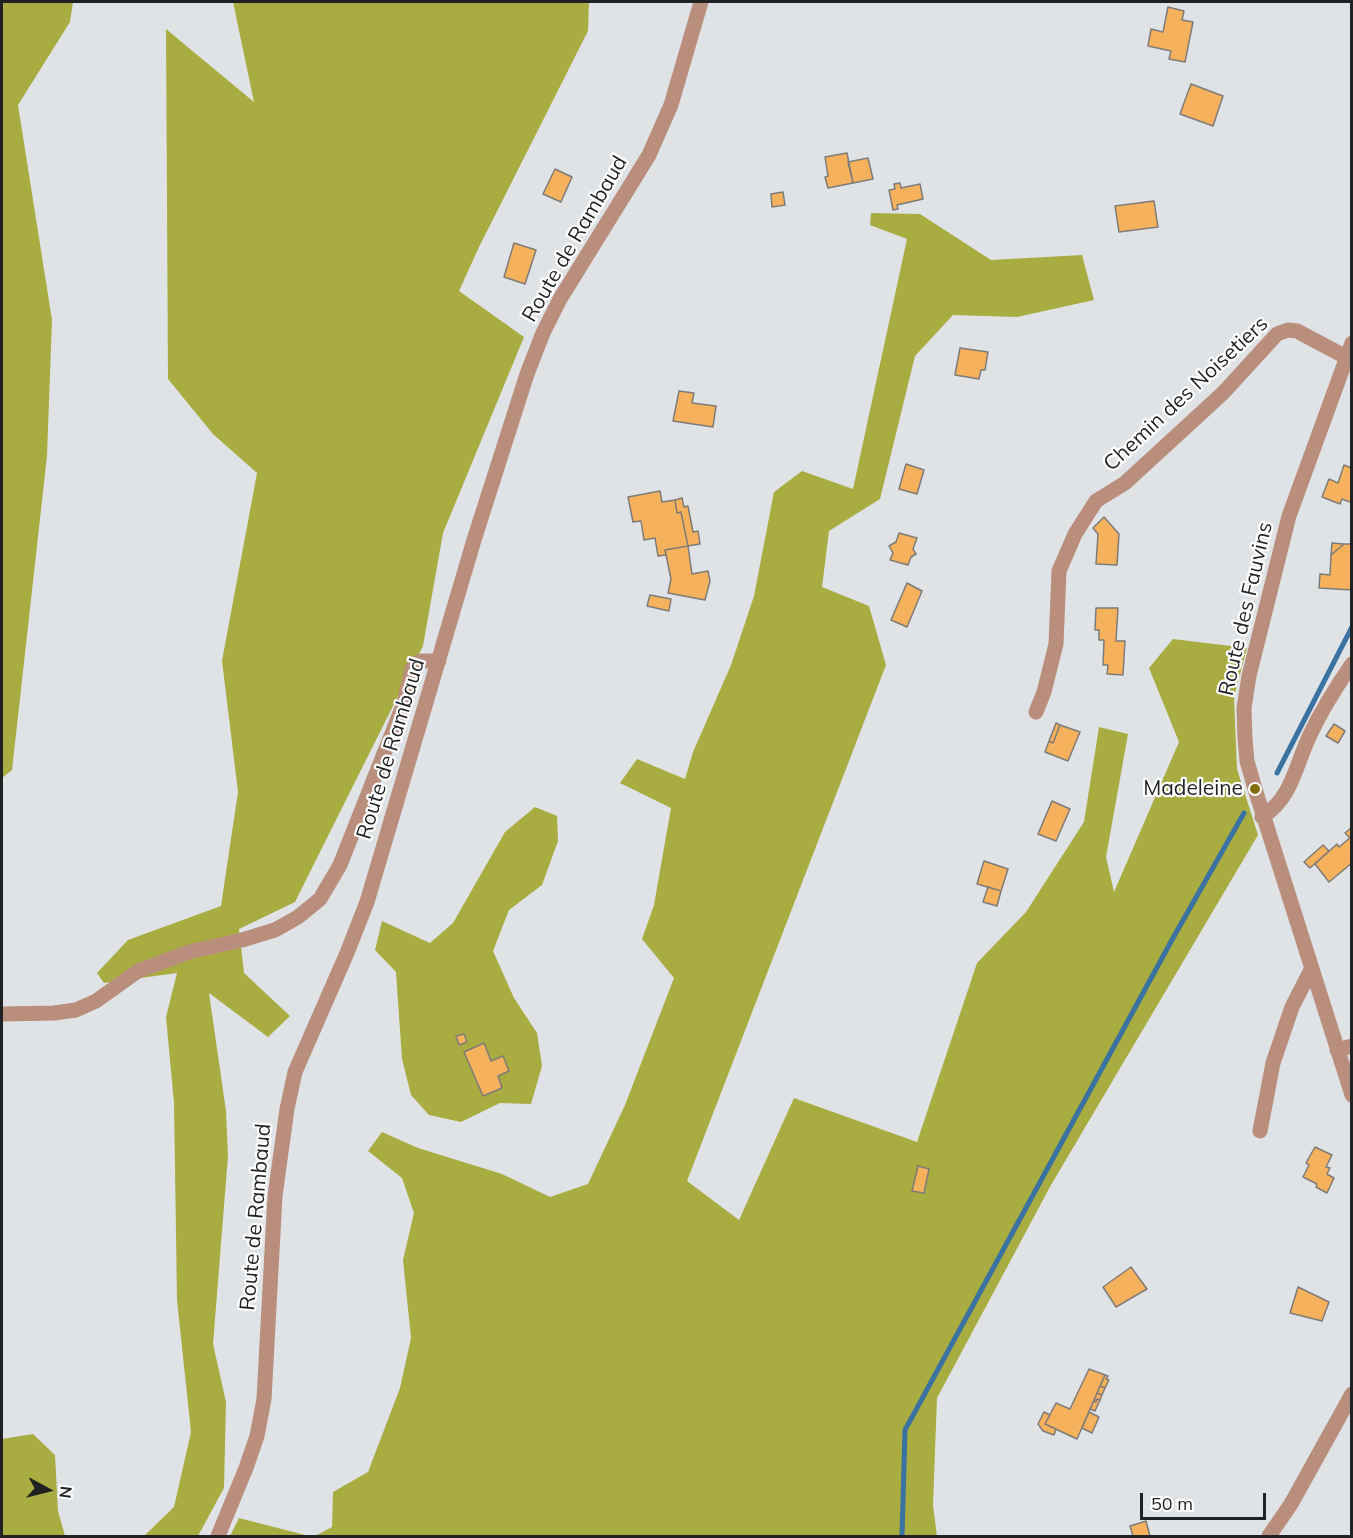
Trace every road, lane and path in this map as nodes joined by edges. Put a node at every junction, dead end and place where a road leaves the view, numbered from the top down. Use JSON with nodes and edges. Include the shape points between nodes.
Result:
{"nodes":[{"id":1,"x":701,"y":2,"type":"edge"},
{"id":2,"x":1349,"y":350,"type":"edge"},
{"id":3,"x":439,"y":661,"type":"junction"},
{"id":4,"x":1352,"y":664,"type":"edge"},
{"id":5,"x":1036,"y":712,"type":"dead end"},
{"id":6,"x":1262,"y":817,"type":"junction"},
{"id":7,"x":1311,"y":970,"type":"junction"},
{"id":8,"x":2,"y":1014,"type":"edge"},
{"id":9,"x":1344,"y":1048,"type":"edge"},
{"id":10,"x":1352,"y":1095,"type":"edge"},
{"id":11,"x":1260,"y":1131,"type":"dead end"},
{"id":12,"x":1352,"y":1394,"type":"edge"},
{"id":13,"x":218,"y":1536,"type":"edge"},
{"id":14,"x":1269,"y":1536,"type":"edge"}],
"edges":[{"from":1,"to":3,"type":"street","name":"Route de Rambaud","via":[[671,105],[649,155],[543,333],[506,436]]},
{"from":2,"to":5,"type":"street","name":"Chemin des Noisetiers","via":[[1297,331],[1277,334],[1223,393],[1125,483],[1096,501],[1075,534],[1059,571],[1056,644]]},
{"from":2,"to":6,"type":"street","name":"Route des Fauvins","via":[[1289,516],[1249,676],[1244,708],[1247,761]]},
{"from":3,"to":8,"type":"street","via":[[420,661],[412,669],[404,704],[340,865],[320,899],[298,917],[275,930],[189,952],[138,971],[96,1001],[76,1010]]},
{"from":3,"to":13,"type":"street","name":"Route de Rambaud","via":[[367,902],[295,1072],[275,1196],[264,1399],[246,1468]]},
{"from":4,"to":6,"type":"street","via":[[1310,735],[1284,798]]},
{"from":6,"to":7,"type":"street","name":"Route des Fauvins"},
{"from":7,"to":9,"type":"street","name":"Route des Fauvins"},
{"from":7,"to":11,"type":"street","via":[[1292,1007],[1273,1063]]},
{"from":9,"to":10,"type":"street","name":"Route des Fauvins"},
{"from":12,"to":14,"type":"street"}]}
